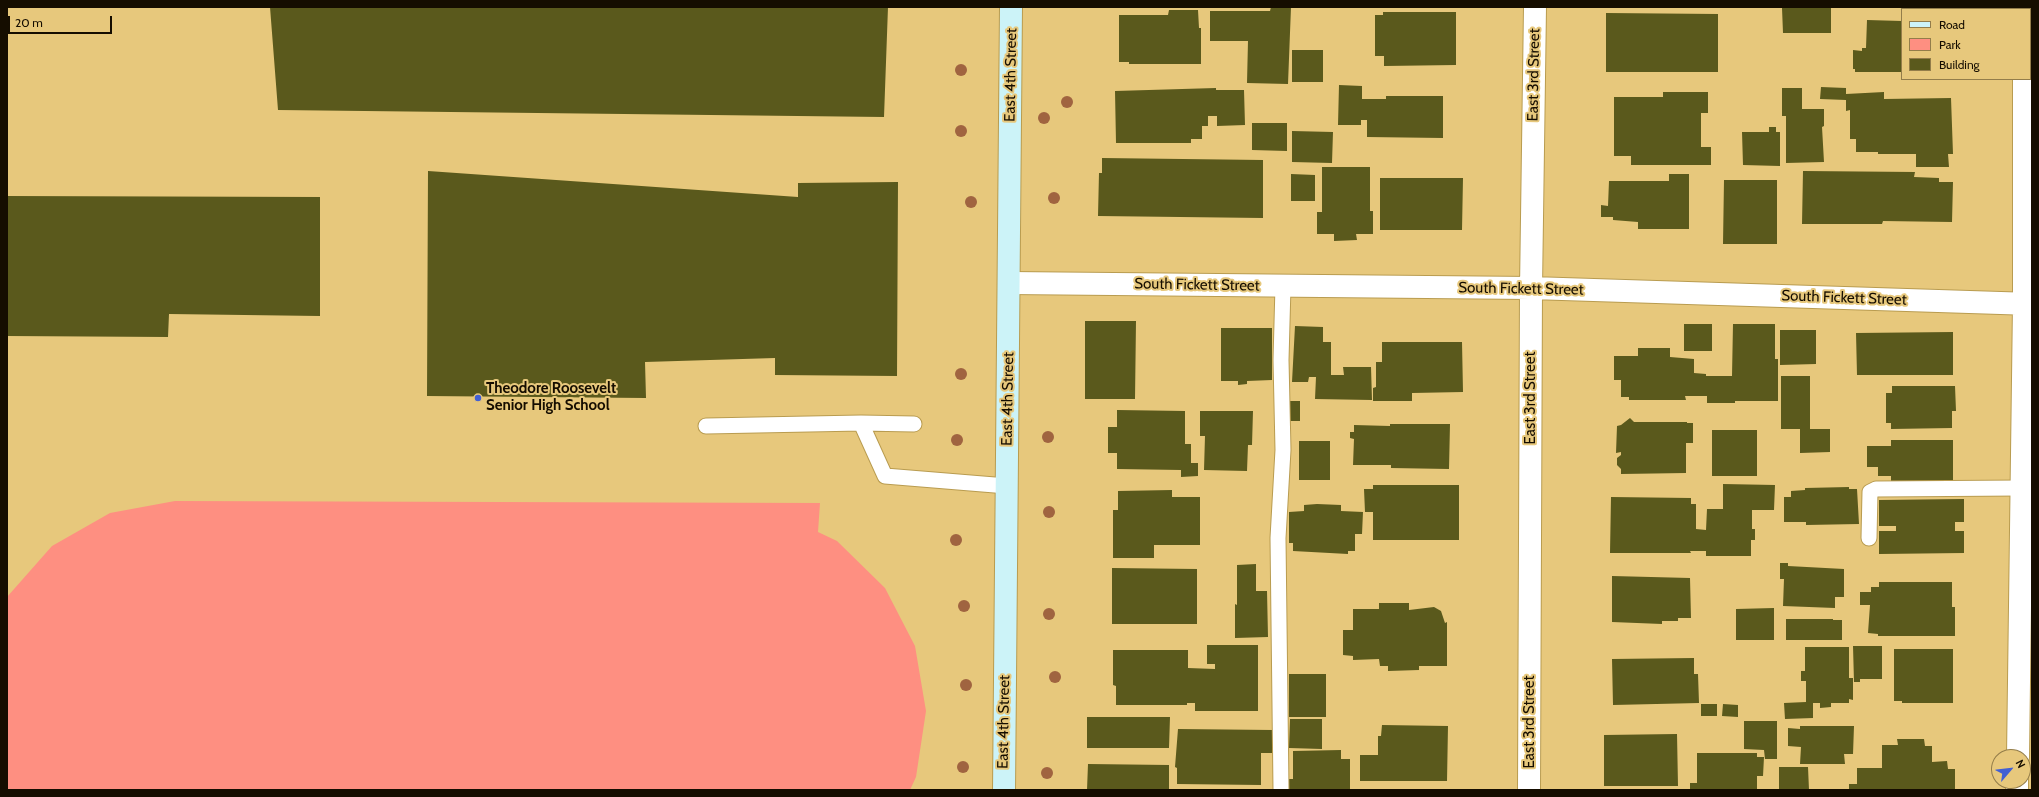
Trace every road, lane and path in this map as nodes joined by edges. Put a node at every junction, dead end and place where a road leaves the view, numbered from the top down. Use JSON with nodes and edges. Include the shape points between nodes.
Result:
{"nodes":[{"id":1,"x":1012,"y":7,"type":"edge"},
{"id":2,"x":1535,"y":7,"type":"edge"},
{"id":3,"x":2024,"y":80,"type":"edge"},
{"id":4,"x":1009,"y":283,"type":"junction"},
{"id":5,"x":1283,"y":286,"type":"junction"},
{"id":6,"x":1531,"y":288,"type":"junction"},
{"id":7,"x":2028,"y":304,"type":"edge"},
{"id":8,"x":861,"y":423,"type":"junction"},
{"id":9,"x":914,"y":424,"type":"dead end"},
{"id":10,"x":706,"y":426,"type":"dead end"},
{"id":11,"x":1007,"y":486,"type":"junction"},
{"id":12,"x":2022,"y":488,"type":"junction"},
{"id":13,"x":1869,"y":538,"type":"dead end"},
{"id":14,"x":2018,"y":749,"type":"edge"},
{"id":15,"x":1004,"y":790,"type":"edge"},
{"id":16,"x":1281,"y":790,"type":"edge"},
{"id":17,"x":1529,"y":790,"type":"edge"}],
"edges":[{"from":1,"to":4,"type":"main road","name":"East 4th Street"},
{"from":2,"to":6,"type":"street","name":"East 3rd Street"},
{"from":3,"to":7,"type":"street"},
{"from":4,"to":5,"type":"street","name":"South Fickett Street"},
{"from":4,"to":11,"type":"main road","name":"East 4th Street"},
{"from":5,"to":6,"type":"street","name":"South Fickett Street"},
{"from":5,"to":16,"type":"lane","via":[[1283,450],[1278,538]]},
{"from":6,"to":7,"type":"street","name":"South Fickett Street"},
{"from":6,"to":17,"type":"street","name":"East 3rd Street"},
{"from":7,"to":12,"type":"street"},
{"from":8,"to":9,"type":"lane"},
{"from":8,"to":10,"type":"lane"},
{"from":8,"to":11,"type":"lane","via":[[885,476]]},
{"from":11,"to":15,"type":"main road","name":"East 4th Street"},
{"from":12,"to":13,"type":"lane","via":[[1876,489],[1870,492]]},
{"from":12,"to":14,"type":"street"}]}
